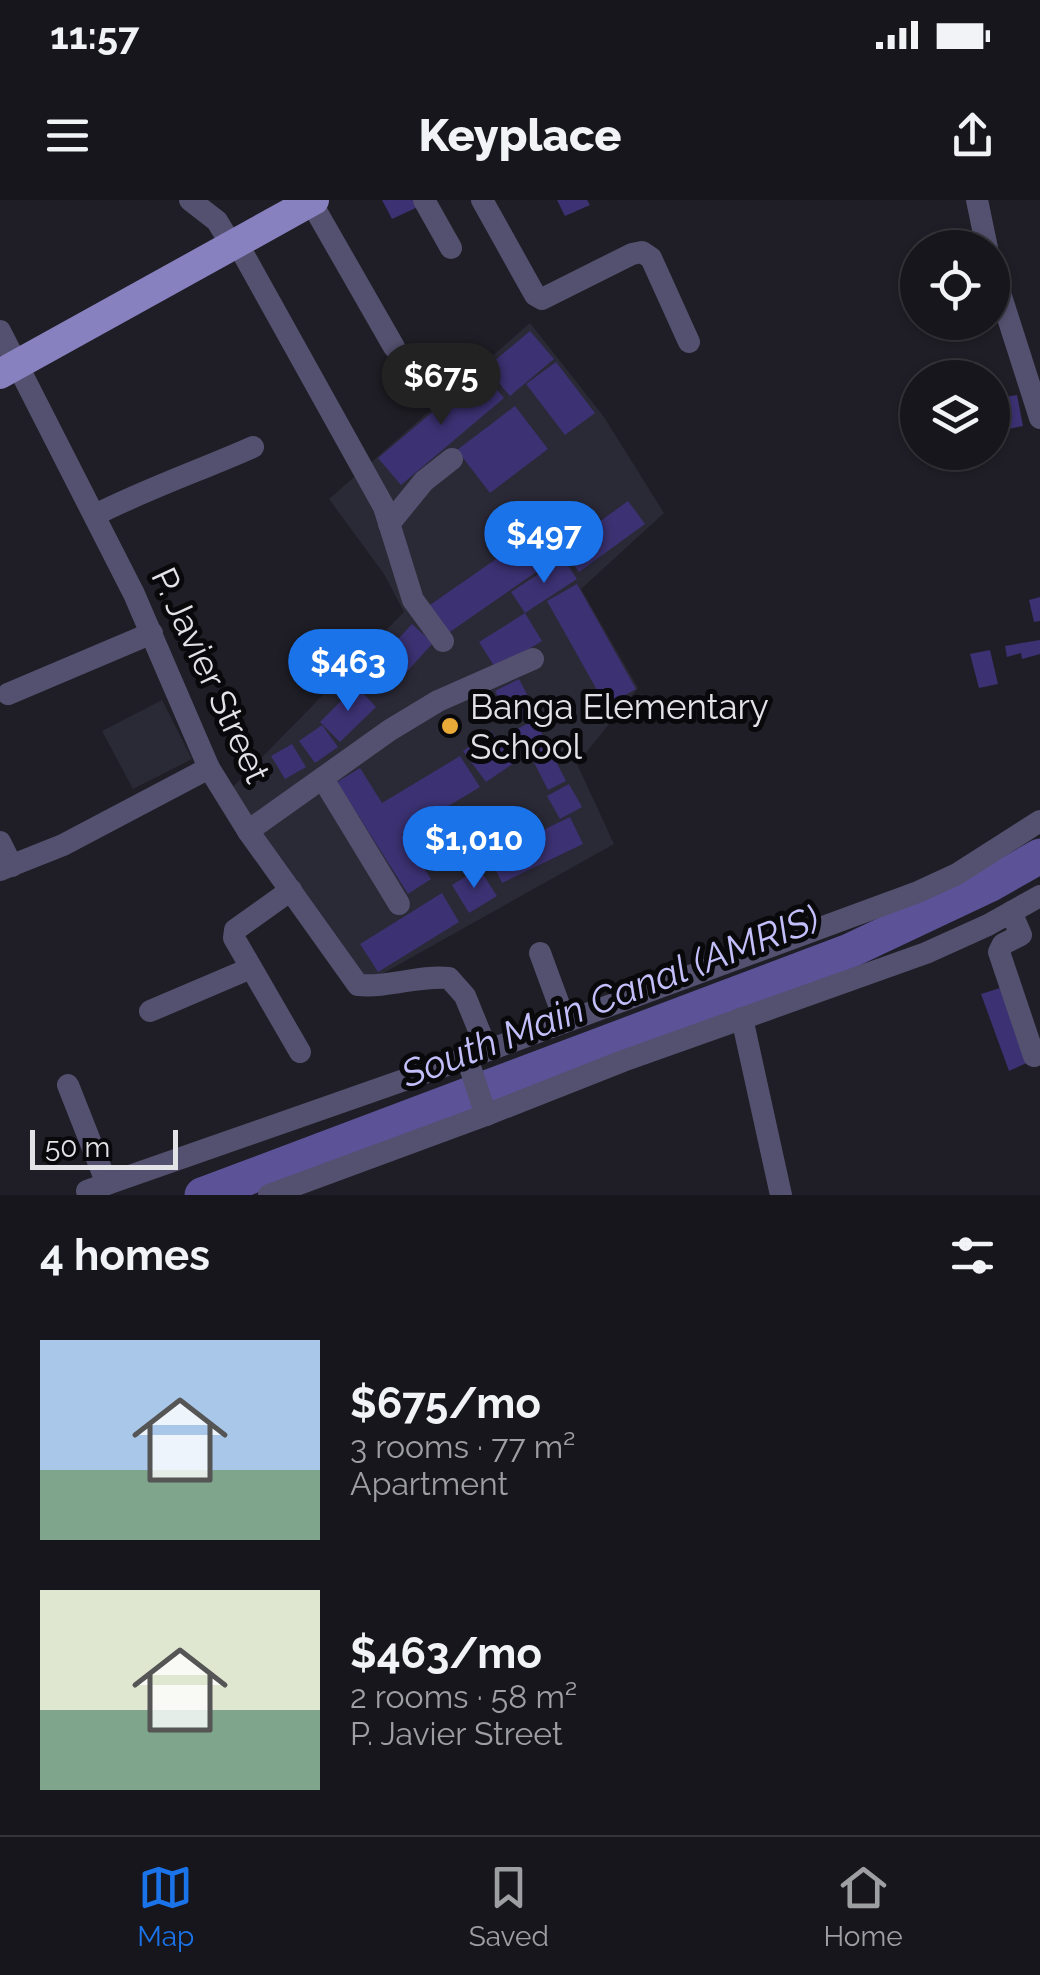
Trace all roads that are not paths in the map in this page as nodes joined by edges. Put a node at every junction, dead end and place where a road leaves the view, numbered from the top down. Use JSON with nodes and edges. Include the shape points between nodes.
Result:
{"nodes":[{"id":1,"x":190,"y":200,"type":"edge"},
{"id":2,"x":424,"y":200,"type":"edge"},
{"id":3,"x":482,"y":200,"type":"edge"},
{"id":4,"x":977,"y":200,"type":"edge"},
{"id":5,"x":307,"y":202,"type":"edge"},
{"id":6,"x":983,"y":230,"type":"edge"},
{"id":7,"x":234,"y":243,"type":"junction"},
{"id":8,"x":451,"y":248,"type":"dead end"},
{"id":9,"x":1010,"y":324,"type":"edge"},
{"id":10,"x":0,"y":332,"type":"edge"},
{"id":11,"x":690,"y":342,"type":"dead end"},
{"id":12,"x":394,"y":347,"type":"dead end"},
{"id":13,"x":9,"y":369,"type":"edge"},
{"id":14,"x":1040,"y":418,"type":"edge"},
{"id":15,"x":253,"y":447,"type":"dead end"},
{"id":16,"x":452,"y":459,"type":"dead end"},
{"id":17,"x":95,"y":515,"type":"junction"},
{"id":18,"x":389,"y":524,"type":"junction"},
{"id":19,"x":152,"y":634,"type":"junction"},
{"id":20,"x":443,"y":641,"type":"dead end"},
{"id":21,"x":533,"y":659,"type":"dead end"},
{"id":22,"x":8,"y":694,"type":"dead end"},
{"id":23,"x":209,"y":768,"type":"junction"},
{"id":24,"x":323,"y":780,"type":"junction"},
{"id":25,"x":1040,"y":822,"type":"edge"},
{"id":26,"x":248,"y":831,"type":"junction"},
{"id":27,"x":0,"y":842,"type":"edge"},
{"id":28,"x":6,"y":868,"type":"edge"},
{"id":29,"x":290,"y":890,"type":"junction"},
{"id":30,"x":1040,"y":896,"type":"edge"},
{"id":31,"x":399,"y":904,"type":"dead end"},
{"id":32,"x":1010,"y":912,"type":"junction"},
{"id":33,"x":1030,"y":930,"type":"edge"},
{"id":34,"x":540,"y":953,"type":"dead end"},
{"id":35,"x":252,"y":968,"type":"junction"},
{"id":36,"x":150,"y":1012,"type":"dead end"},
{"id":37,"x":742,"y":1018,"type":"junction"},
{"id":38,"x":565,"y":1020,"type":"junction"},
{"id":39,"x":300,"y":1052,"type":"dead end"},
{"id":40,"x":1034,"y":1056,"type":"dead end"},
{"id":41,"x":475,"y":1058,"type":"junction"},
{"id":42,"x":68,"y":1084,"type":"dead end"},
{"id":43,"x":483,"y":1108,"type":"junction"},
{"id":44,"x":269,"y":1195,"type":"edge"},
{"id":45,"x":781,"y":1195,"type":"edge"}],
"edges":[{"from":1,"to":7,"type":"street"},
{"from":2,"to":8,"type":"street"},
{"from":3,"to":11,"type":"street","via":[[534,295],[542,299],[642,252]]},
{"from":4,"to":6,"type":"street"},
{"from":5,"to":7,"type":"main road"},
{"from":5,"to":12,"type":"street"},
{"from":7,"to":13,"type":"main road"},
{"from":7,"to":18,"type":"street"},
{"from":9,"to":14,"type":"street"},
{"from":10,"to":13,"type":"street","name":"P. Javier Street"},
{"from":13,"to":17,"type":"street","name":"P. Javier Street"},
{"from":15,"to":17,"type":"street"},
{"from":16,"to":18,"type":"street"},
{"from":17,"to":19,"type":"street","name":"P. Javier Street"},
{"from":18,"to":20,"type":"street","via":[[413,600]]},
{"from":19,"to":22,"type":"street"},
{"from":19,"to":23,"type":"street","name":"P. Javier Street"},
{"from":21,"to":24,"type":"street","via":[[438,702]]},
{"from":23,"to":26,"type":"street","name":"P. Javier Street"},
{"from":23,"to":28,"type":"street"},
{"from":24,"to":26,"type":"street"},
{"from":24,"to":31,"type":"street"},
{"from":25,"to":38,"type":"street","via":[[918,892]]},
{"from":26,"to":29,"type":"street","name":"P. Javier Street"},
{"from":27,"to":28,"type":"street"},
{"from":29,"to":35,"type":"street","via":[[235,930]]},
{"from":29,"to":41,"type":"street","name":"P. Javier Street","via":[[358,985],[449,978],[465,996]]},
{"from":30,"to":32,"type":"street"},
{"from":32,"to":33,"type":"street"},
{"from":32,"to":37,"type":"street","via":[[926,953]]},
{"from":33,"to":40,"type":"street","via":[[998,952]]},
{"from":34,"to":38,"type":"street"},
{"from":35,"to":36,"type":"street"},
{"from":35,"to":39,"type":"street"},
{"from":37,"to":43,"type":"street"},
{"from":37,"to":45,"type":"street"},
{"from":38,"to":41,"type":"street"},
{"from":41,"to":42,"type":"street","via":[[97,1187]]},
{"from":41,"to":43,"type":"street"},
{"from":43,"to":44,"type":"street"}]}
